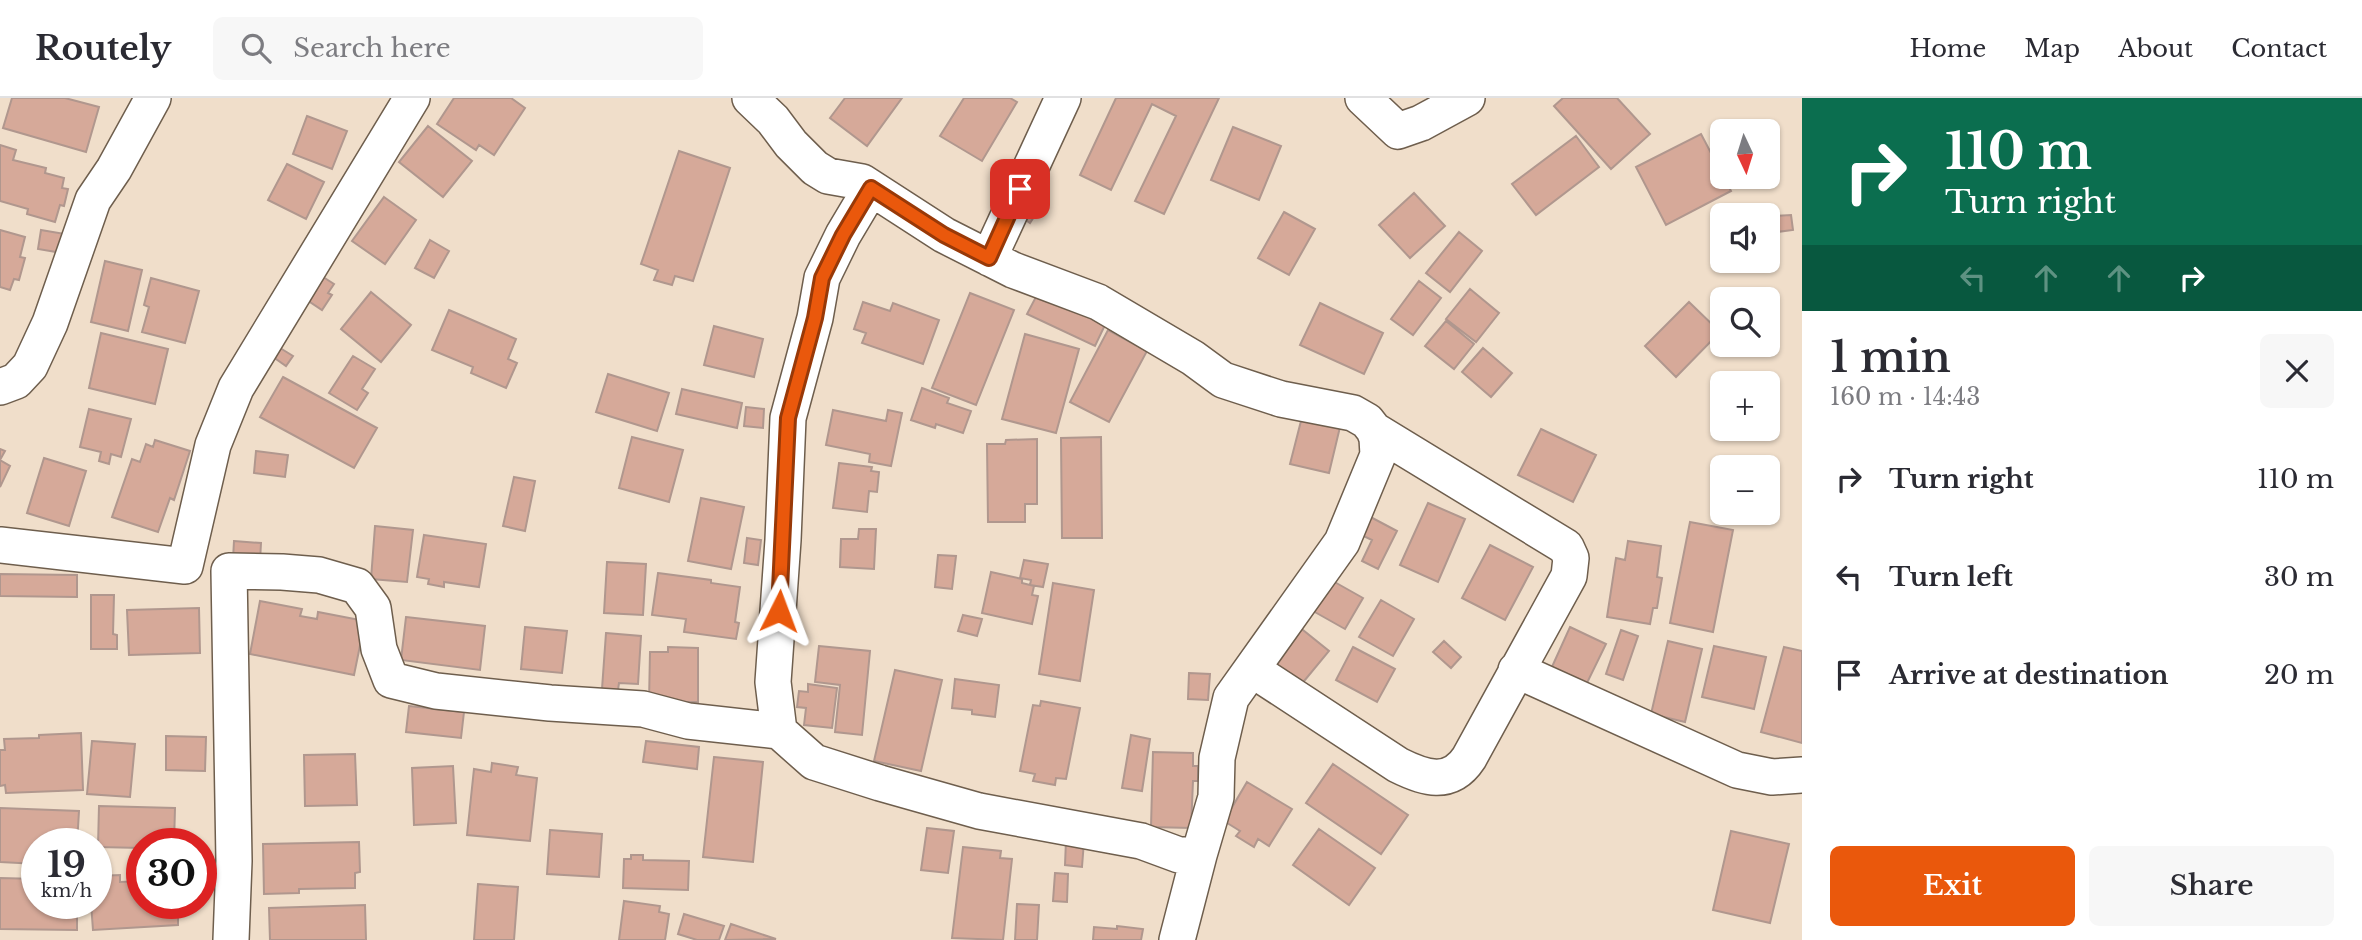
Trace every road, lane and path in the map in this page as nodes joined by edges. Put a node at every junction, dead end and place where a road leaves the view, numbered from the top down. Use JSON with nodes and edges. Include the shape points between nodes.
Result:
{"nodes":[{"id":1,"x":153,"y":98,"type":"edge"},
{"id":2,"x":412,"y":98,"type":"edge"},
{"id":3,"x":750,"y":98,"type":"edge"},
{"id":4,"x":1063,"y":98,"type":"edge"},
{"id":5,"x":1363,"y":98,"type":"edge"},
{"id":6,"x":1467,"y":98,"type":"edge"},
{"id":7,"x":871,"y":188,"type":"junction"},
{"id":8,"x":989,"y":258,"type":"junction"},
{"id":9,"x":0,"y":387,"type":"edge"},
{"id":10,"x":1374,"y":430,"type":"junction"},
{"id":11,"x":0,"y":545,"type":"edge"},
{"id":12,"x":1253,"y":670,"type":"junction"},
{"id":13,"x":1516,"y":670,"type":"junction"},
{"id":14,"x":779,"y":731,"type":"junction"},
{"id":15,"x":1802,"y":775,"type":"edge"},
{"id":16,"x":1199,"y":855,"type":"junction"},
{"id":17,"x":231,"y":940,"type":"edge"},
{"id":18,"x":1177,"y":940,"type":"edge"}],
"edges":[{"from":1,"to":9,"type":"street","via":[[93,200],[30,366],[16,382]]},
{"from":2,"to":11,"type":"street","via":[[236,388],[212,445],[185,566]]},
{"from":3,"to":7,"type":"street","via":[[815,168]]},
{"from":4,"to":8,"type":"street"},
{"from":5,"to":6,"type":"street","via":[[1398,131]]},
{"from":7,"to":8,"type":"street"},
{"from":7,"to":14,"type":"street","via":[[822,278],[788,418],[773,682]]},
{"from":8,"to":10,"type":"street","via":[[1098,302],[1223,380],[1281,399],[1353,413]]},
{"from":10,"to":12,"type":"street","via":[[1378,455],[1342,542]]},
{"from":10,"to":13,"type":"street","via":[[1566,547],[1571,558],[1569,576]]},
{"from":12,"to":13,"type":"street","via":[[1398,765],[1419,776],[1438,778],[1462,768]]},
{"from":12,"to":16,"type":"street","via":[[1231,698],[1217,758],[1216,797]]},
{"from":13,"to":15,"type":"street","via":[[1737,770],[1772,777]]},
{"from":14,"to":16,"type":"street","via":[[814,762],[880,783],[979,811],[1142,841],[1179,855]]},
{"from":14,"to":17,"type":"street","via":[[688,721],[643,709],[436,691],[391,680],[379,649],[373,608],[357,586],[319,575],[229,571]]},
{"from":16,"to":18,"type":"street"}]}
